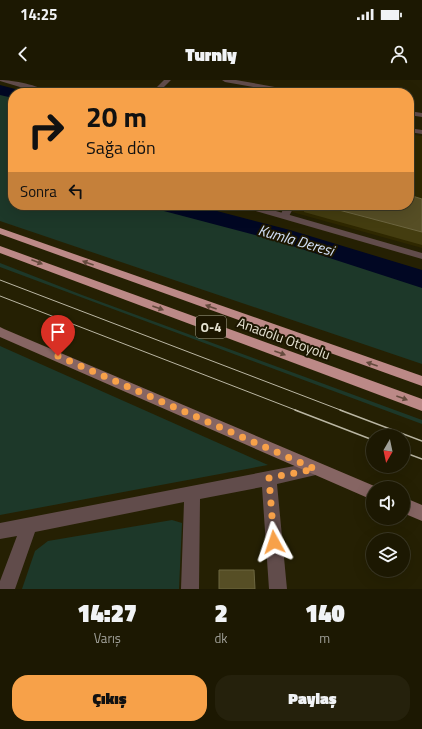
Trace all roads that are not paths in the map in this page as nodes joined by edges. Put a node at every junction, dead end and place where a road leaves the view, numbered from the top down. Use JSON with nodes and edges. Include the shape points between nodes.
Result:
{"nodes":[{"id":1,"x":2,"y":80,"type":"edge"},
{"id":2,"x":168,"y":80,"type":"edge"},
{"id":3,"x":225,"y":80,"type":"edge"},
{"id":4,"x":32,"y":88,"type":"edge"},
{"id":5,"x":159,"y":88,"type":"edge"},
{"id":6,"x":269,"y":88,"type":"edge"},
{"id":7,"x":263,"y":210,"type":"edge"},
{"id":8,"x":287,"y":210,"type":"edge"},
{"id":9,"x":284,"y":216,"type":"junction"},
{"id":10,"x":0,"y":231,"type":"edge"},
{"id":11,"x":0,"y":249,"type":"edge"},
{"id":12,"x":422,"y":256,"type":"edge"},
{"id":13,"x":0,"y":332,"type":"edge"},
{"id":14,"x":422,"y":381,"type":"edge"},
{"id":15,"x":422,"y":405,"type":"edge"},
{"id":16,"x":315,"y":469,"type":"junction"},
{"id":17,"x":269,"y":478,"type":"junction"},
{"id":18,"x":366,"y":490,"type":"edge"},
{"id":19,"x":192,"y":493,"type":"junction"},
{"id":20,"x":410,"y":508,"type":"edge"},
{"id":21,"x":422,"y":513,"type":"edge"},
{"id":22,"x":29,"y":525,"type":"junction"},
{"id":23,"x":0,"y":531,"type":"edge"},
{"id":24,"x":6,"y":589,"type":"edge"},
{"id":25,"x":190,"y":589,"type":"edge"},
{"id":26,"x":278,"y":589,"type":"edge"}],
"edges":[{"from":1,"to":4,"type":"street"},
{"from":2,"to":5,"type":"street"},
{"from":3,"to":6,"type":"street"},
{"from":7,"to":9,"type":"street"},
{"from":8,"to":9,"type":"street"},
{"from":9,"to":12,"type":"street"},
{"from":14,"to":10,"type":"highway","name":"Anadolu Otoyolu","number":"O-4","one_way":true},
{"from":11,"to":15,"type":"highway","name":"Anadolu Otoyolu","number":"O-4","one_way":true},
{"from":13,"to":16,"type":"main road"},
{"from":16,"to":17,"type":"street"},
{"from":16,"to":18,"type":"main road"},
{"from":17,"to":19,"type":"street"},
{"from":17,"to":26,"type":"street"},
{"from":19,"to":22,"type":"street"},
{"from":19,"to":25,"type":"street"},
{"from":20,"to":21,"type":"main road"},
{"from":22,"to":23,"type":"street"},
{"from":22,"to":24,"type":"street"}]}
